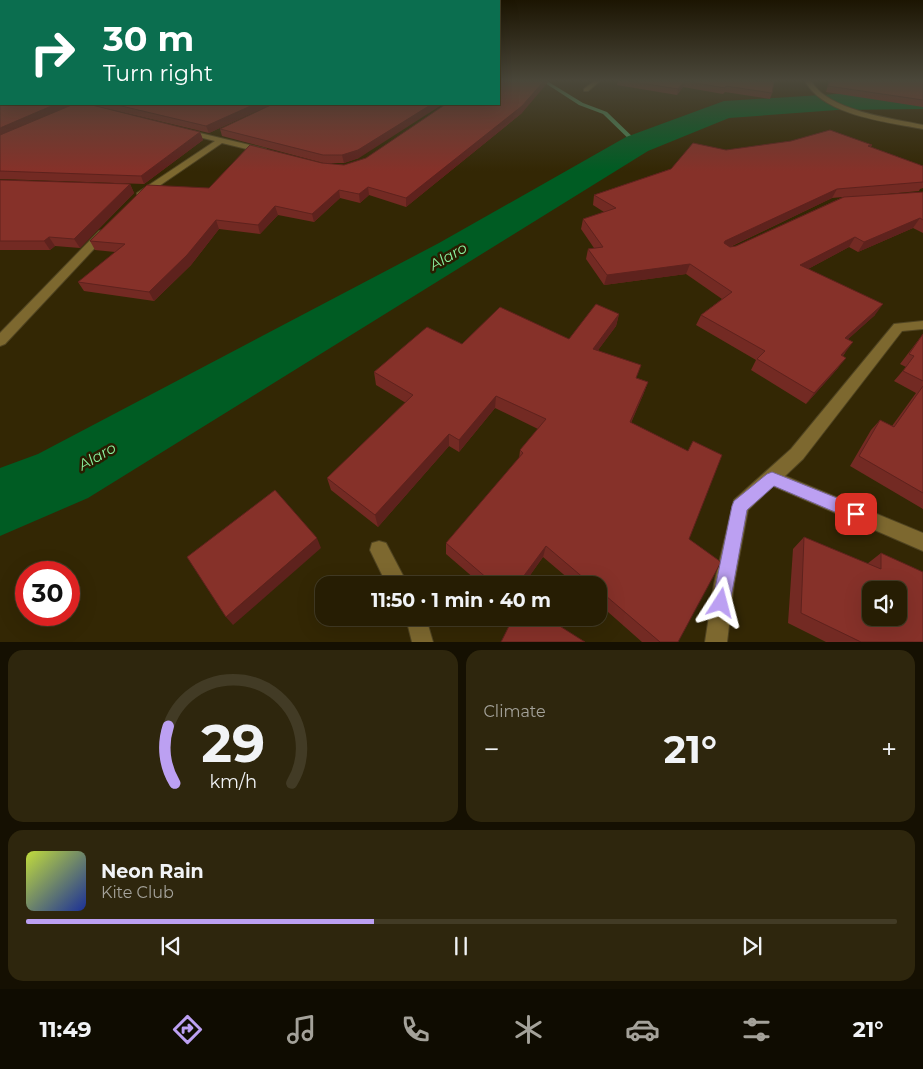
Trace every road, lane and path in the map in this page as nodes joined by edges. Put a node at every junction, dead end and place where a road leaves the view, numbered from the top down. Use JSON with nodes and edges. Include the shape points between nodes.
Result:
{"nodes":[{"id":1,"x":852,"y":111,"type":"edge"},
{"id":2,"x":923,"y":127,"type":"edge"},
{"id":3,"x":176,"y":128,"type":"edge"},
{"id":4,"x":226,"y":130,"type":"edge"},
{"id":5,"x":215,"y":139,"type":"junction"},
{"id":6,"x":267,"y":152,"type":"edge"},
{"id":7,"x":134,"y":200,"type":"edge"},
{"id":8,"x":107,"y":228,"type":"edge"},
{"id":9,"x":923,"y":325,"type":"edge"},
{"id":10,"x":0,"y":341,"type":"edge"},
{"id":11,"x":772,"y":478,"type":"junction"},
{"id":12,"x":923,"y":542,"type":"edge"},
{"id":13,"x":379,"y":550,"type":"dead end"},
{"id":14,"x":393,"y":576,"type":"edge"},
{"id":15,"x":418,"y":626,"type":"edge"},
{"id":16,"x":423,"y":642,"type":"edge"},
{"id":17,"x":716,"y":642,"type":"edge"}],
"edges":[{"from":1,"to":2,"type":"street"},
{"from":3,"to":5,"type":"street"},
{"from":4,"to":5,"type":"street"},
{"from":5,"to":6,"type":"street"},
{"from":5,"to":7,"type":"street","via":[[142,189]]},
{"from":8,"to":10,"type":"street"},
{"from":9,"to":11,"type":"street","via":[[898,327],[797,454]]},
{"from":11,"to":12,"type":"street"},
{"from":11,"to":17,"type":"street","via":[[740,506]]},
{"from":13,"to":14,"type":"street"},
{"from":15,"to":16,"type":"street"}]}
